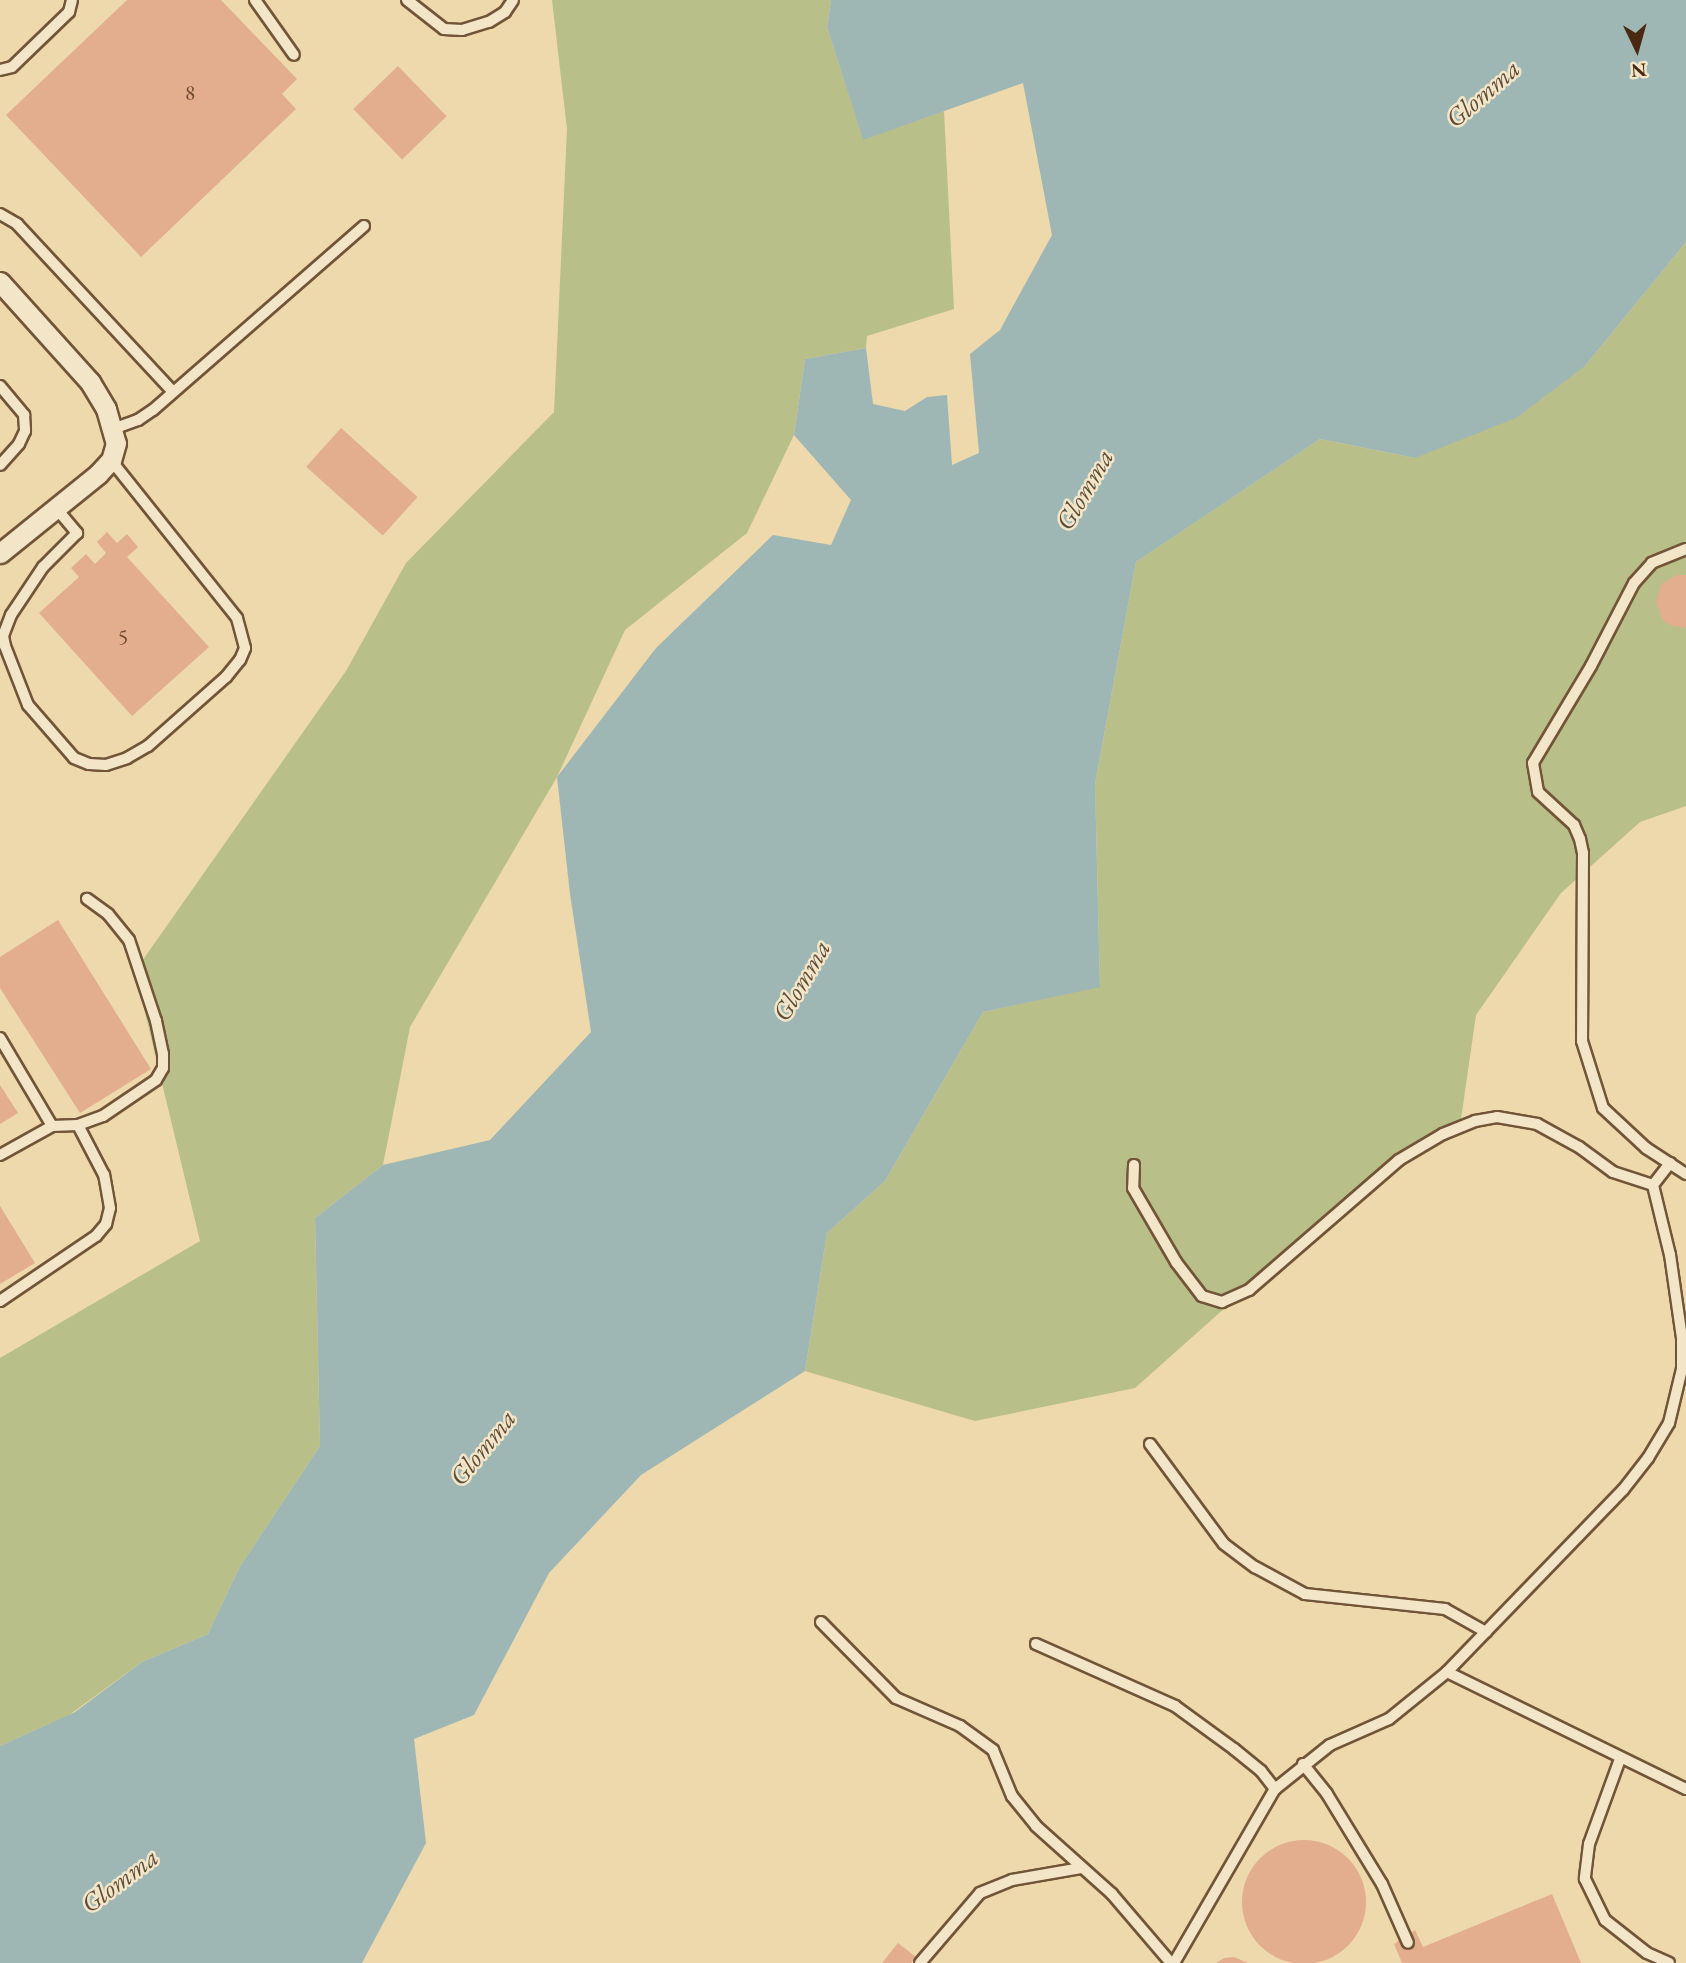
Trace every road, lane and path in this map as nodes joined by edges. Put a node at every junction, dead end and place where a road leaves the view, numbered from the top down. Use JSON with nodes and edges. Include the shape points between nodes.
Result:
{"nodes":[{"id":1,"x":72,"y":0,"type":"edge"},
{"id":2,"x":255,"y":0,"type":"edge"},
{"id":3,"x":407,"y":0,"type":"edge"},
{"id":4,"x":513,"y":0,"type":"edge"},
{"id":5,"x":294,"y":55,"type":"dead end"},
{"id":6,"x":0,"y":70,"type":"edge"},
{"id":7,"x":0,"y":214,"type":"edge"},
{"id":8,"x":364,"y":226,"type":"dead end"},
{"id":9,"x":0,"y":282,"type":"edge"},
{"id":10,"x":0,"y":386,"type":"edge"},
{"id":11,"x":172,"y":391,"type":"junction"},
{"id":12,"x":113,"y":429,"type":"junction"},
{"id":13,"x":111,"y":460,"type":"junction"},
{"id":14,"x":0,"y":465,"type":"edge"},
{"id":15,"x":56,"y":508,"type":"junction"},
{"id":16,"x":1686,"y":549,"type":"edge"},
{"id":17,"x":0,"y":553,"type":"edge"},
{"id":18,"x":87,"y":899,"type":"dead end"},
{"id":19,"x":0,"y":1038,"type":"edge"},
{"id":20,"x":79,"y":1125,"type":"junction"},
{"id":21,"x":52,"y":1126,"type":"junction"},
{"id":22,"x":0,"y":1155,"type":"edge"},
{"id":23,"x":1670,"y":1163,"type":"junction"},
{"id":24,"x":1134,"y":1165,"type":"dead end"},
{"id":25,"x":1686,"y":1174,"type":"edge"},
{"id":26,"x":1653,"y":1185,"type":"junction"},
{"id":27,"x":0,"y":1301,"type":"edge"},
{"id":28,"x":1150,"y":1444,"type":"dead end"},
{"id":29,"x":821,"y":1622,"type":"dead end"},
{"id":30,"x":1486,"y":1633,"type":"junction"},
{"id":31,"x":1036,"y":1644,"type":"dead end"},
{"id":32,"x":1447,"y":1672,"type":"junction"},
{"id":33,"x":1620,"y":1759,"type":"junction"},
{"id":34,"x":1303,"y":1765,"type":"junction"},
{"id":35,"x":1275,"y":1789,"type":"junction"},
{"id":36,"x":1686,"y":1789,"type":"edge"},
{"id":37,"x":1081,"y":1868,"type":"junction"},
{"id":38,"x":1408,"y":1943,"type":"dead end"},
{"id":39,"x":920,"y":1963,"type":"edge"},
{"id":40,"x":1172,"y":1963,"type":"edge"},
{"id":41,"x":1669,"y":1963,"type":"edge"}],
"edges":[{"from":1,"to":6,"type":"lane","via":[[69,12],[12,66]]},
{"from":2,"to":5,"type":"lane"},
{"from":3,"to":4,"type":"lane","via":[[444,29],[462,30],[489,22]]},
{"from":7,"to":11,"type":"lane","via":[[17,224]]},
{"from":8,"to":11,"type":"lane"},
{"from":9,"to":12,"type":"street","via":[[90,382]]},
{"from":10,"to":14,"type":"lane","via":[[23,415],[25,431]]},
{"from":11,"to":12,"type":"lane","via":[[146,415]]},
{"from":12,"to":13,"type":"street","via":[[116,443]]},
{"from":13,"to":15,"type":"street"},
{"from":13,"to":15,"type":"lane","via":[[237,618],[245,648],[226,677],[148,746],[106,765],[74,758],[28,705],[5,646],[11,615],[43,566],[77,533]]},
{"from":15,"to":17,"type":"street"},
{"from":16,"to":23,"type":"lane","via":[[1651,563],[1634,583],[1533,763],[1538,792],[1574,825],[1583,853],[1582,1041],[1603,1108],[1646,1148]]},
{"from":18,"to":20,"type":"lane","via":[[108,914],[129,940],[156,1021],[163,1068],[156,1080],[103,1116]]},
{"from":19,"to":21,"type":"lane"},
{"from":20,"to":21,"type":"lane"},
{"from":20,"to":27,"type":"lane","via":[[104,1175],[110,1208],[106,1224],[96,1236]]},
{"from":21,"to":22,"type":"lane"},
{"from":23,"to":25,"type":"lane"},
{"from":23,"to":26,"type":"lane"},
{"from":24,"to":26,"type":"lane","via":[[1133,1188],[1171,1254],[1202,1296],[1223,1302],[1249,1290],[1399,1160],[1475,1121],[1497,1116],[1537,1124],[1613,1172]]},
{"from":26,"to":30,"type":"lane","via":[[1670,1255],[1682,1338],[1682,1369],[1669,1423],[1623,1490]]},
{"from":28,"to":30,"type":"lane","via":[[1224,1544],[1255,1567],[1305,1594],[1445,1609]]},
{"from":29,"to":37,"type":"lane","via":[[896,1698],[960,1726],[993,1750],[1012,1796]]},
{"from":30,"to":32,"type":"lane"},
{"from":31,"to":35,"type":"lane","via":[[1175,1706],[1252,1764]]},
{"from":32,"to":33,"type":"lane"},
{"from":32,"to":34,"type":"lane","via":[[1389,1719],[1330,1745]]},
{"from":33,"to":36,"type":"lane"},
{"from":33,"to":41,"type":"lane","via":[[1589,1844],[1586,1879],[1605,1920],[1647,1953]]},
{"from":34,"to":35,"type":"lane"},
{"from":34,"to":38,"type":"lane","via":[[1327,1794],[1382,1884]]},
{"from":35,"to":40,"type":"lane"},
{"from":37,"to":39,"type":"lane","via":[[1012,1880],[980,1893]]},
{"from":37,"to":40,"type":"lane","via":[[1112,1894]]}]}
